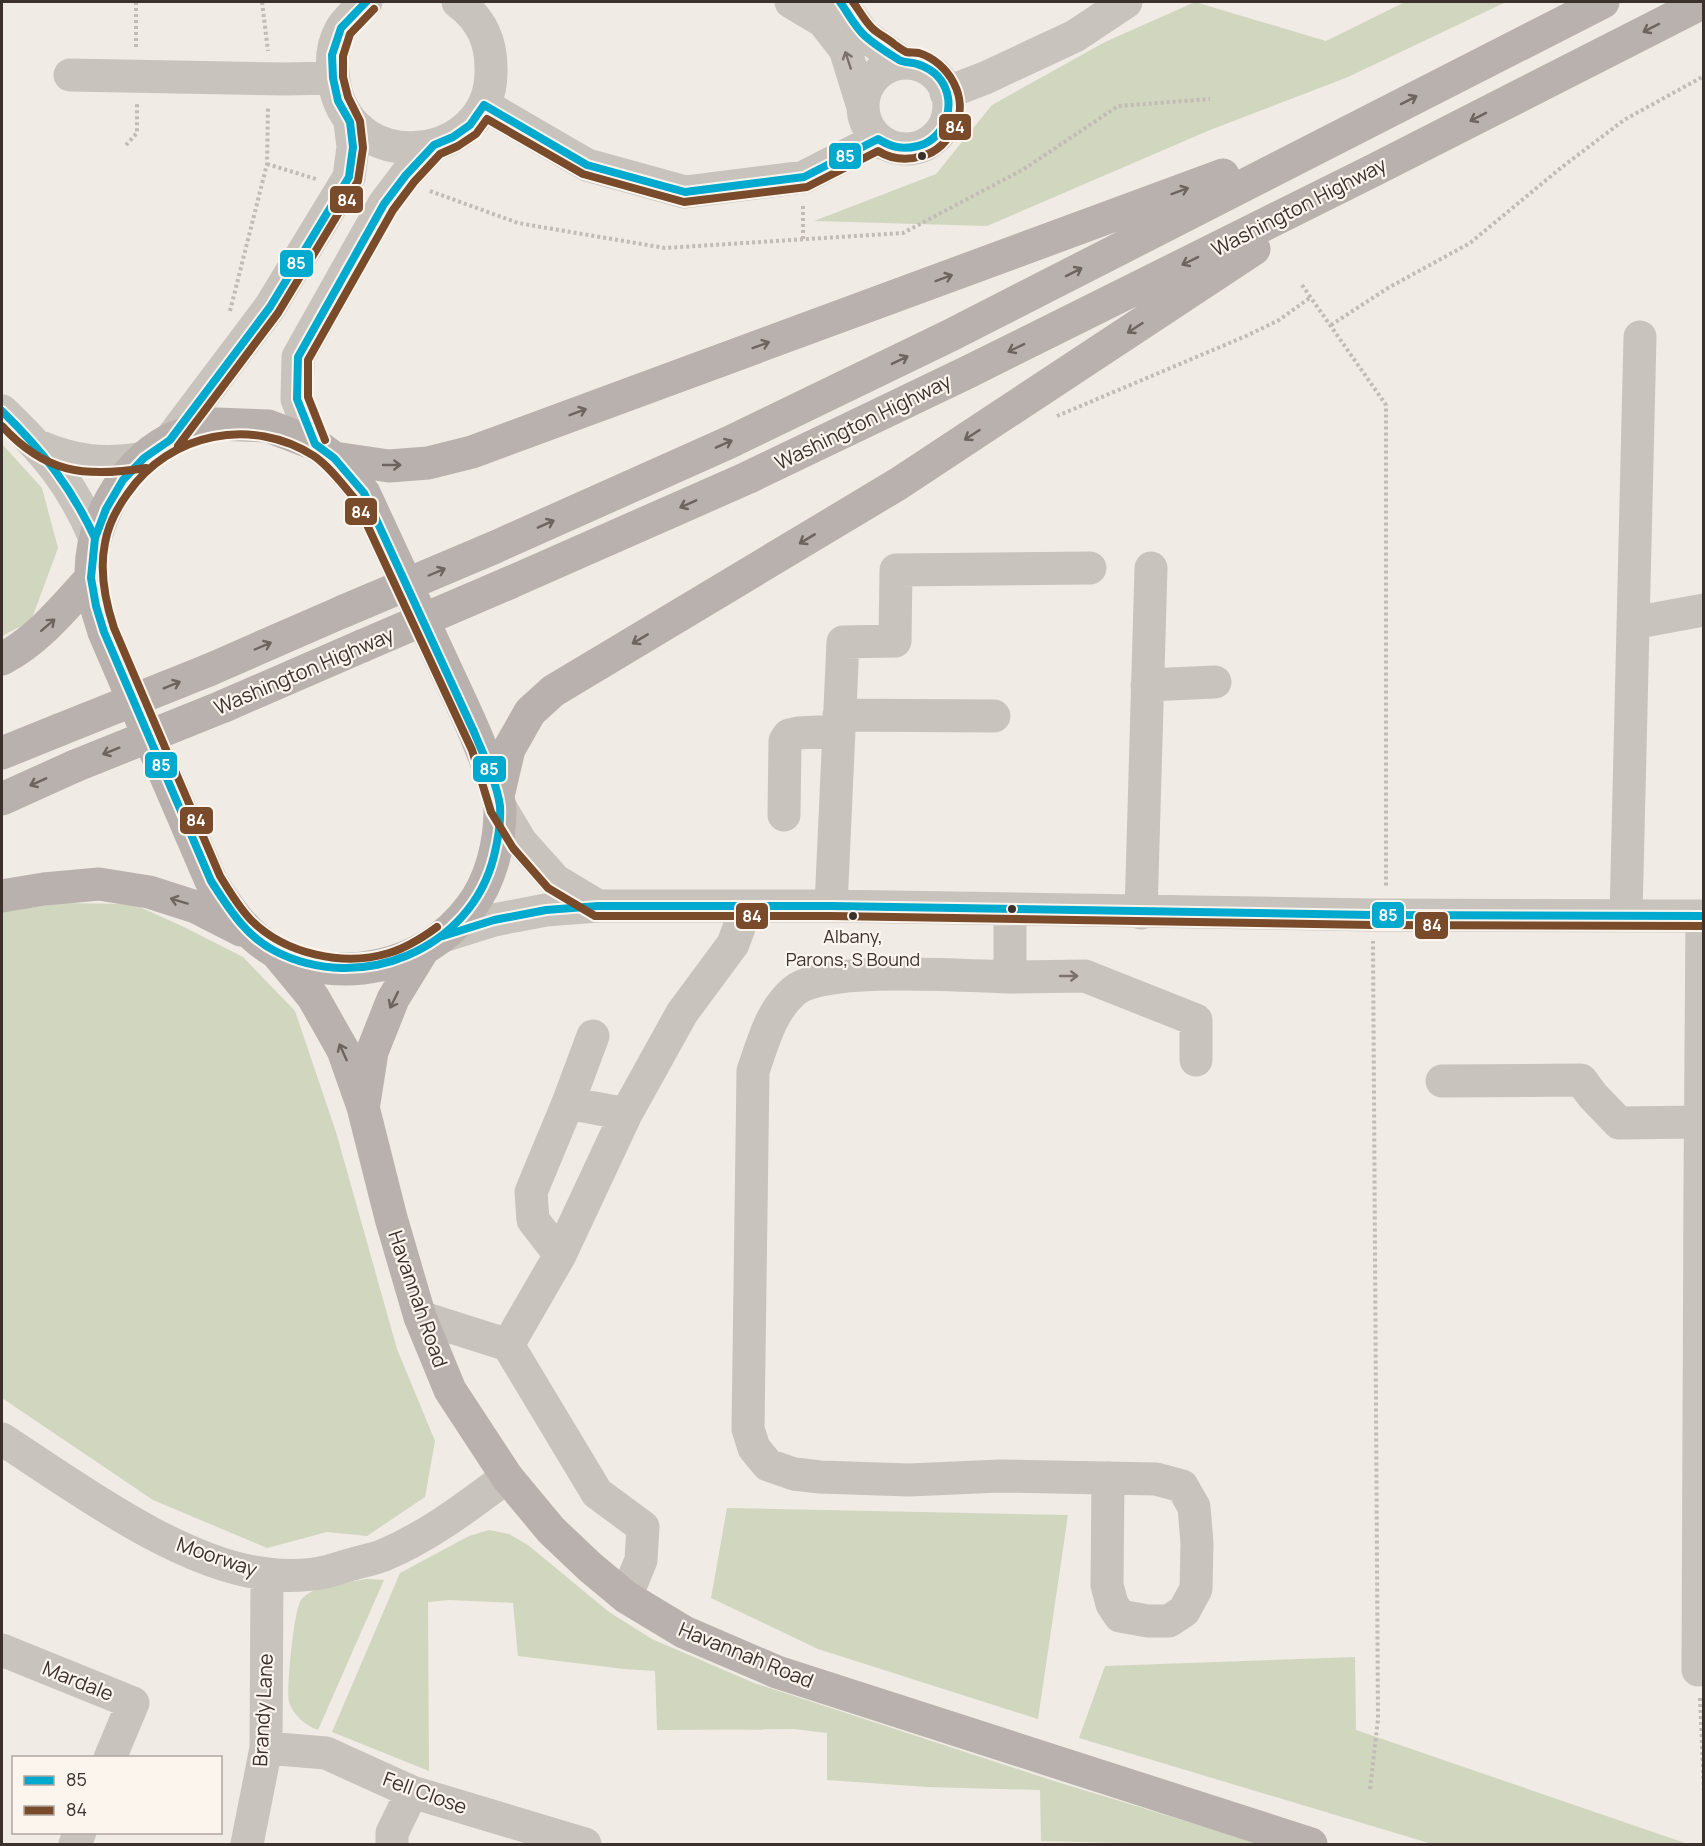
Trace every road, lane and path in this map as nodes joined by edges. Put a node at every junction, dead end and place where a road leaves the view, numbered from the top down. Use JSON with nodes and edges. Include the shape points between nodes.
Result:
{"nodes":[{"id":1,"x":262,"y":2,"type":"edge"},
{"id":2,"x":366,"y":2,"type":"edge"},
{"id":3,"x":458,"y":2,"type":"edge"},
{"id":4,"x":791,"y":2,"type":"edge"},
{"id":5,"x":1126,"y":2,"type":"edge"},
{"id":6,"x":1603,"y":2,"type":"edge"},
{"id":7,"x":1704,"y":2,"type":"edge"},
{"id":8,"x":831,"y":11,"type":"edge"},
{"id":9,"x":902,"y":62,"type":"junction"},
{"id":10,"x":70,"y":75,"type":"dead end"},
{"id":11,"x":1704,"y":76,"type":"edge"},
{"id":12,"x":333,"y":78,"type":"junction"},
{"id":13,"x":268,"y":79,"type":"junction"},
{"id":14,"x":946,"y":93,"type":"junction"},
{"id":15,"x":862,"y":104,"type":"junction"},
{"id":16,"x":484,"y":105,"type":"junction"},
{"id":17,"x":350,"y":122,"type":"junction"},
{"id":18,"x":1356,"y":126,"type":"junction"},
{"id":19,"x":878,"y":139,"type":"junction"},
{"id":20,"x":434,"y":145,"type":"junction"},
{"id":21,"x":1374,"y":170,"type":"junction"},
{"id":22,"x":1302,"y":285,"type":"dead end"},
{"id":23,"x":1311,"y":297,"type":"junction"},
{"id":24,"x":229,"y":314,"type":"dead end"},
{"id":25,"x":1331,"y":325,"type":"junction"},
{"id":26,"x":1640,"y":337,"type":"dead end"},
{"id":27,"x":2,"y":411,"type":"edge"},
{"id":28,"x":1055,"y":417,"type":"dead end"},
{"id":29,"x":38,"y":446,"type":"junction"},
{"id":30,"x":157,"y":449,"type":"junction"},
{"id":31,"x":325,"y":451,"type":"junction"},
{"id":32,"x":95,"y":538,"type":"junction"},
{"id":33,"x":1090,"y":568,"type":"dead end"},
{"id":34,"x":1150,"y":568,"type":"dead end"},
{"id":35,"x":91,"y":578,"type":"junction"},
{"id":36,"x":1704,"y":610,"type":"edge"},
{"id":37,"x":1633,"y":623,"type":"junction"},
{"id":38,"x":2,"y":659,"type":"edge"},
{"id":39,"x":1215,"y":682,"type":"dead end"},
{"id":40,"x":1147,"y":685,"type":"junction"},
{"id":41,"x":994,"y":716,"type":"dead end"},
{"id":42,"x":839,"y":723,"type":"junction"},
{"id":43,"x":2,"y":753,"type":"edge"},
{"id":44,"x":2,"y":799,"type":"edge"},
{"id":45,"x":499,"y":802,"type":"junction"},
{"id":46,"x":784,"y":815,"type":"dead end"},
{"id":47,"x":2,"y":897,"type":"edge"},
{"id":48,"x":598,"y":906,"type":"junction"},
{"id":49,"x":747,"y":906,"type":"junction"},
{"id":50,"x":831,"y":906,"type":"junction"},
{"id":51,"x":1010,"y":910,"type":"junction"},
{"id":52,"x":1141,"y":913,"type":"junction"},
{"id":53,"x":1380,"y":915,"type":"junction"},
{"id":54,"x":1626,"y":916,"type":"junction"},
{"id":55,"x":1703,"y":916,"type":"edge"},
{"id":56,"x":263,"y":943,"type":"junction"},
{"id":57,"x":433,"y":943,"type":"junction"},
{"id":58,"x":1010,"y":977,"type":"junction"},
{"id":59,"x":593,"y":1036,"type":"dead end"},
{"id":60,"x":1196,"y":1060,"type":"dead end"},
{"id":61,"x":1442,"y":1081,"type":"dead end"},
{"id":62,"x":568,"y":1103,"type":"junction"},
{"id":63,"x":363,"y":1107,"type":"junction"},
{"id":64,"x":626,"y":1114,"type":"junction"},
{"id":65,"x":1701,"y":1122,"type":"junction"},
{"id":66,"x":1702,"y":1184,"type":"edge"},
{"id":67,"x":560,"y":1255,"type":"junction"},
{"id":68,"x":420,"y":1317,"type":"junction"},
{"id":69,"x":508,"y":1345,"type":"junction"},
{"id":70,"x":2,"y":1439,"type":"edge"},
{"id":71,"x":507,"y":1477,"type":"junction"},
{"id":72,"x":1108,"y":1478,"type":"junction"},
{"id":73,"x":267,"y":1574,"type":"junction"},
{"id":74,"x":626,"y":1597,"type":"junction"},
{"id":75,"x":2,"y":1650,"type":"edge"},
{"id":76,"x":1700,"y":1656,"type":"edge"},
{"id":77,"x":266,"y":1748,"type":"junction"},
{"id":78,"x":112,"y":1756,"type":"edge"},
{"id":79,"x":1370,"y":1789,"type":"dead end"},
{"id":80,"x":412,"y":1792,"type":"junction"},
{"id":81,"x":1704,"y":1792,"type":"edge"},
{"id":82,"x":247,"y":1845,"type":"edge"},
{"id":83,"x":392,"y":1845,"type":"edge"},
{"id":84,"x":585,"y":1845,"type":"edge"},
{"id":85,"x":1311,"y":1845,"type":"edge"}],
"edges":[{"from":1,"to":13,"type":"path"},
{"from":2,"to":12,"type":"street","via":[[341,28],[332,55]]},
{"from":3,"to":16,"type":"street","via":[[469,10],[485,33],[492,54],[491,82]]},
{"from":4,"to":8,"type":"street"},
{"from":5,"to":14,"type":"street","via":[[1075,36]]},
{"from":18,"to":6,"type":"main road","name":"Washington Highway","one_way":true},
{"from":7,"to":21,"type":"main road","name":"Washington Highway","one_way":true},
{"from":8,"to":9,"type":"street"},
{"from":15,"to":8,"type":"street","one_way":true},
{"from":9,"to":14,"type":"street","via":[[930,70],[941,80]]},
{"from":9,"to":15,"type":"street","via":[[874,76]]},
{"from":10,"to":13,"type":"street"},
{"from":11,"to":25,"type":"path","via":[[1624,120],[1470,243]]},
{"from":12,"to":13,"type":"street"},
{"from":12,"to":17,"type":"street","via":[[338,101]]},
{"from":13,"to":24,"type":"path","via":[[267,164]]},
{"from":14,"to":19,"type":"street","via":[[950,107],[947,119],[934,139],[903,149]]},
{"from":15,"to":19,"type":"street","via":[[868,127]]},
{"from":16,"to":19,"type":"street","via":[[587,165],[685,192],[804,177]]},
{"from":16,"to":20,"type":"street","via":[[470,124]]},
{"from":17,"to":20,"type":"street","via":[[368,137],[385,144],[413,148]]},
{"from":17,"to":30,"type":"street","via":[[353,147],[349,177],[270,307]]},
{"from":31,"to":18,"type":"main road","one_way":true,"via":[[388,466],[428,463],[472,452]]},
{"from":43,"to":18,"type":"main road","name":"Washington Highway","one_way":true,"bridge":true,"via":[[209,670],[730,442],[951,335]]},
{"from":20,"to":31,"type":"street","via":[[384,204],[298,357],[297,399]]},
{"from":21,"to":44,"type":"main road","name":"Washington Highway","one_way":true,"bridge":true,"via":[[747,478]]},
{"from":21,"to":45,"type":"main road","one_way":true,"via":[[898,484],[553,691],[530,712],[509,749]]},
{"from":22,"to":23,"type":"path"},
{"from":23,"to":25,"type":"path"},
{"from":23,"to":28,"type":"path","via":[[1246,336]]},
{"from":25,"to":53,"type":"path","via":[[1386,405]]},
{"from":26,"to":37,"type":"street"},
{"from":27,"to":29,"type":"street"},
{"from":29,"to":30,"type":"street","via":[[84,461],[123,462]]},
{"from":29,"to":32,"type":"street","via":[[75,496]]},
{"from":30,"to":31,"type":"main road","via":[[217,424],[268,426]]},
{"from":30,"to":32,"type":"main road","name":"Havannah Road","via":[[123,480]]},
{"from":31,"to":45,"type":"main road","via":[[364,493],[482,746]]},
{"from":32,"to":35,"type":"main road","name":"Havannah Road"},
{"from":33,"to":42,"type":"street","via":[[896,570],[895,641],[843,642]]},
{"from":34,"to":40,"type":"street"},
{"from":38,"to":35,"type":"main road","one_way":true,"via":[[18,651],[56,618]]},
{"from":35,"to":56,"type":"main road","name":"Havannah Road","via":[[104,632],[211,881],[227,908]]},
{"from":36,"to":37,"type":"street"},
{"from":37,"to":54,"type":"street"},
{"from":39,"to":40,"type":"street"},
{"from":40,"to":52,"type":"street"},
{"from":41,"to":42,"type":"street"},
{"from":42,"to":46,"type":"street","via":[[789,735],[785,741]]},
{"from":42,"to":50,"type":"street"},
{"from":45,"to":48,"type":"street","via":[[520,842],[555,880]]},
{"from":45,"to":57,"type":"main road","via":[[499,836],[489,874],[470,908]]},
{"from":56,"to":47,"type":"main road","one_way":true,"via":[[196,907],[149,892],[99,884]]},
{"from":48,"to":49,"type":"street"},
{"from":48,"to":57,"type":"street","via":[[494,920]]},
{"from":49,"to":50,"type":"street"},
{"from":49,"to":64,"type":"street","via":[[733,944],[682,1013]]},
{"from":50,"to":51,"type":"street"},
{"from":51,"to":52,"type":"street"},
{"from":51,"to":58,"type":"street"},
{"from":52,"to":53,"type":"street"},
{"from":53,"to":54,"type":"street"},
{"from":53,"to":79,"type":"path","via":[[1378,1719]]},
{"from":54,"to":55,"type":"street"},
{"from":55,"to":65,"type":"street"},
{"from":56,"to":57,"type":"main road","via":[[311,965],[349,970],[388,965]]},
{"from":63,"to":56,"type":"main road","name":"Havannah Road","one_way":true,"via":[[343,1050],[313,997]]},
{"from":57,"to":63,"type":"main road","name":"Havannah Road","one_way":true,"via":[[393,999],[372,1052]]},
{"from":58,"to":60,"type":"street","one_way":true,"via":[[1085,976],[1196,1020]]},
{"from":58,"to":72,"type":"street","via":[[869,974],[816,980],[795,990],[772,1017],[753,1071],[748,1429],[754,1448],[768,1465],[794,1474],[909,1480],[1000,1476]]},
{"from":59,"to":62,"type":"street"},
{"from":61,"to":65,"type":"street","via":[[1581,1080],[1619,1123]]},
{"from":62,"to":64,"type":"street"},
{"from":62,"to":67,"type":"street","via":[[531,1192],[532,1220]]},
{"from":63,"to":68,"type":"main road","name":"Havannah Road"},
{"from":64,"to":67,"type":"street"},
{"from":65,"to":66,"type":"street"},
{"from":66,"to":76,"type":"street"},
{"from":67,"to":69,"type":"street"},
{"from":68,"to":69,"type":"street"},
{"from":68,"to":71,"type":"main road","name":"Havannah Road","via":[[450,1390]]},
{"from":69,"to":74,"type":"street","via":[[597,1493],[643,1527],[641,1560]]},
{"from":70,"to":73,"type":"street","name":"Moorway","via":[[94,1499],[196,1555]]},
{"from":71,"to":73,"type":"street","name":"Moorway","via":[[424,1535],[382,1556],[314,1574]]},
{"from":71,"to":74,"type":"main road","name":"Havannah Road","via":[[551,1530]]},
{"from":72,"to":72,"type":"street","via":[[1156,1479],[1182,1486],[1194,1507],[1196,1589],[1184,1611],[1168,1621],[1148,1622],[1120,1616],[1112,1604],[1107,1585]]},
{"from":73,"to":77,"type":"street","name":"Brandy Lane"},
{"from":74,"to":85,"type":"main road","name":"Havannah Road","via":[[684,1632],[777,1672]]},
{"from":75,"to":78,"type":"street","name":"Mardale","via":[[133,1703]]},
{"from":76,"to":81,"type":"path"},
{"from":77,"to":80,"type":"street","name":"Fell Close","via":[[326,1753]]},
{"from":77,"to":82,"type":"street","name":"Brandy Lane"},
{"from":80,"to":83,"type":"street","via":[[392,1833]]},
{"from":80,"to":84,"type":"street","name":"Fell Close"}]}
